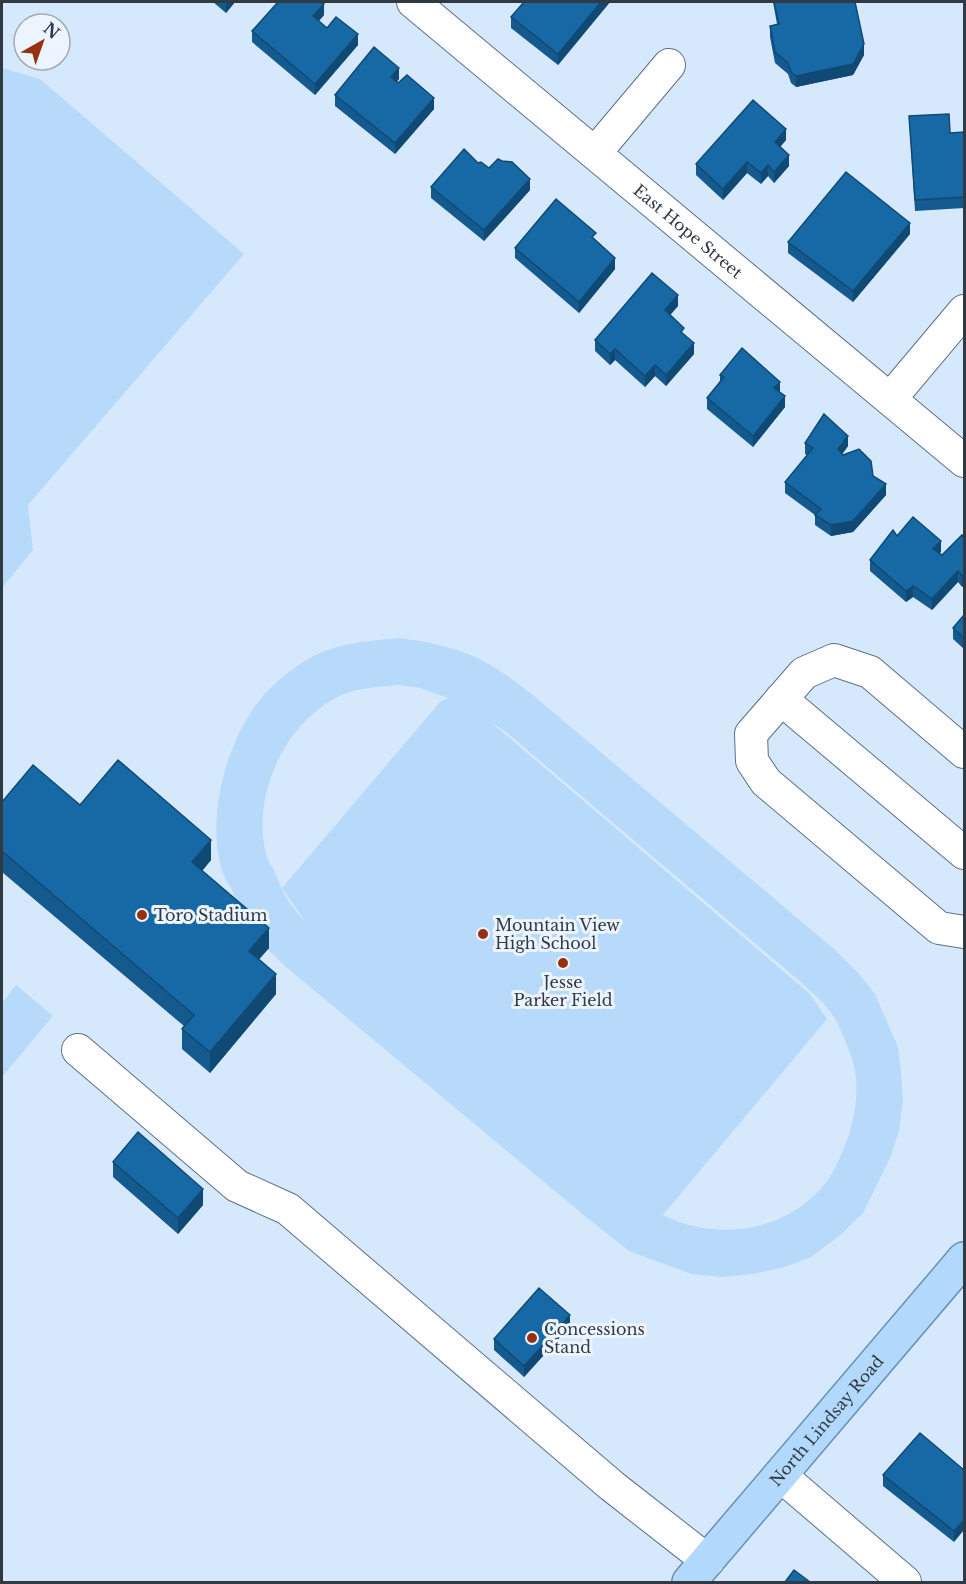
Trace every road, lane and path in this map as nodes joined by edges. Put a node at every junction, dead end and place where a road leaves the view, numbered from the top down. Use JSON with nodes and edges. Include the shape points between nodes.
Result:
{"nodes":[{"id":1,"x":413,"y":2,"type":"edge"},
{"id":2,"x":669,"y":65,"type":"dead end"},
{"id":3,"x":596,"y":153,"type":"junction"},
{"id":4,"x":964,"y":311,"type":"edge"},
{"id":5,"x":891,"y":399,"type":"junction"},
{"id":6,"x":964,"y":461,"type":"edge"},
{"id":7,"x":781,"y":699,"type":"junction"},
{"id":8,"x":964,"y":752,"type":"edge"},
{"id":9,"x":964,"y":853,"type":"edge"},
{"id":10,"x":964,"y":932,"type":"edge"},
{"id":11,"x":78,"y":1050,"type":"dead end"},
{"id":12,"x":964,"y":1259,"type":"edge"},
{"id":13,"x":780,"y":1476,"type":"junction"},
{"id":14,"x":698,"y":1572,"type":"edge"},
{"id":15,"x":905,"y":1582,"type":"edge"}],
"edges":[{"from":1,"to":3,"type":"street","name":"East Hope Street"},
{"from":2,"to":3,"type":"street"},
{"from":3,"to":5,"type":"street","name":"East Hope Street"},
{"from":4,"to":5,"type":"street"},
{"from":5,"to":6,"type":"street","name":"East Hope Street"},
{"from":7,"to":8,"type":"street","via":[[804,673],[834,660],[870,672]]},
{"from":7,"to":9,"type":"street"},
{"from":7,"to":10,"type":"street","via":[[751,734],[752,761],[766,782],[939,928]]},
{"from":11,"to":14,"type":"street","via":[[237,1186],[288,1209],[606,1481]]},
{"from":12,"to":13,"type":"main road","name":"North Lindsay Road"},
{"from":13,"to":14,"type":"main road","name":"North Lindsay Road"},
{"from":13,"to":15,"type":"street"}]}
